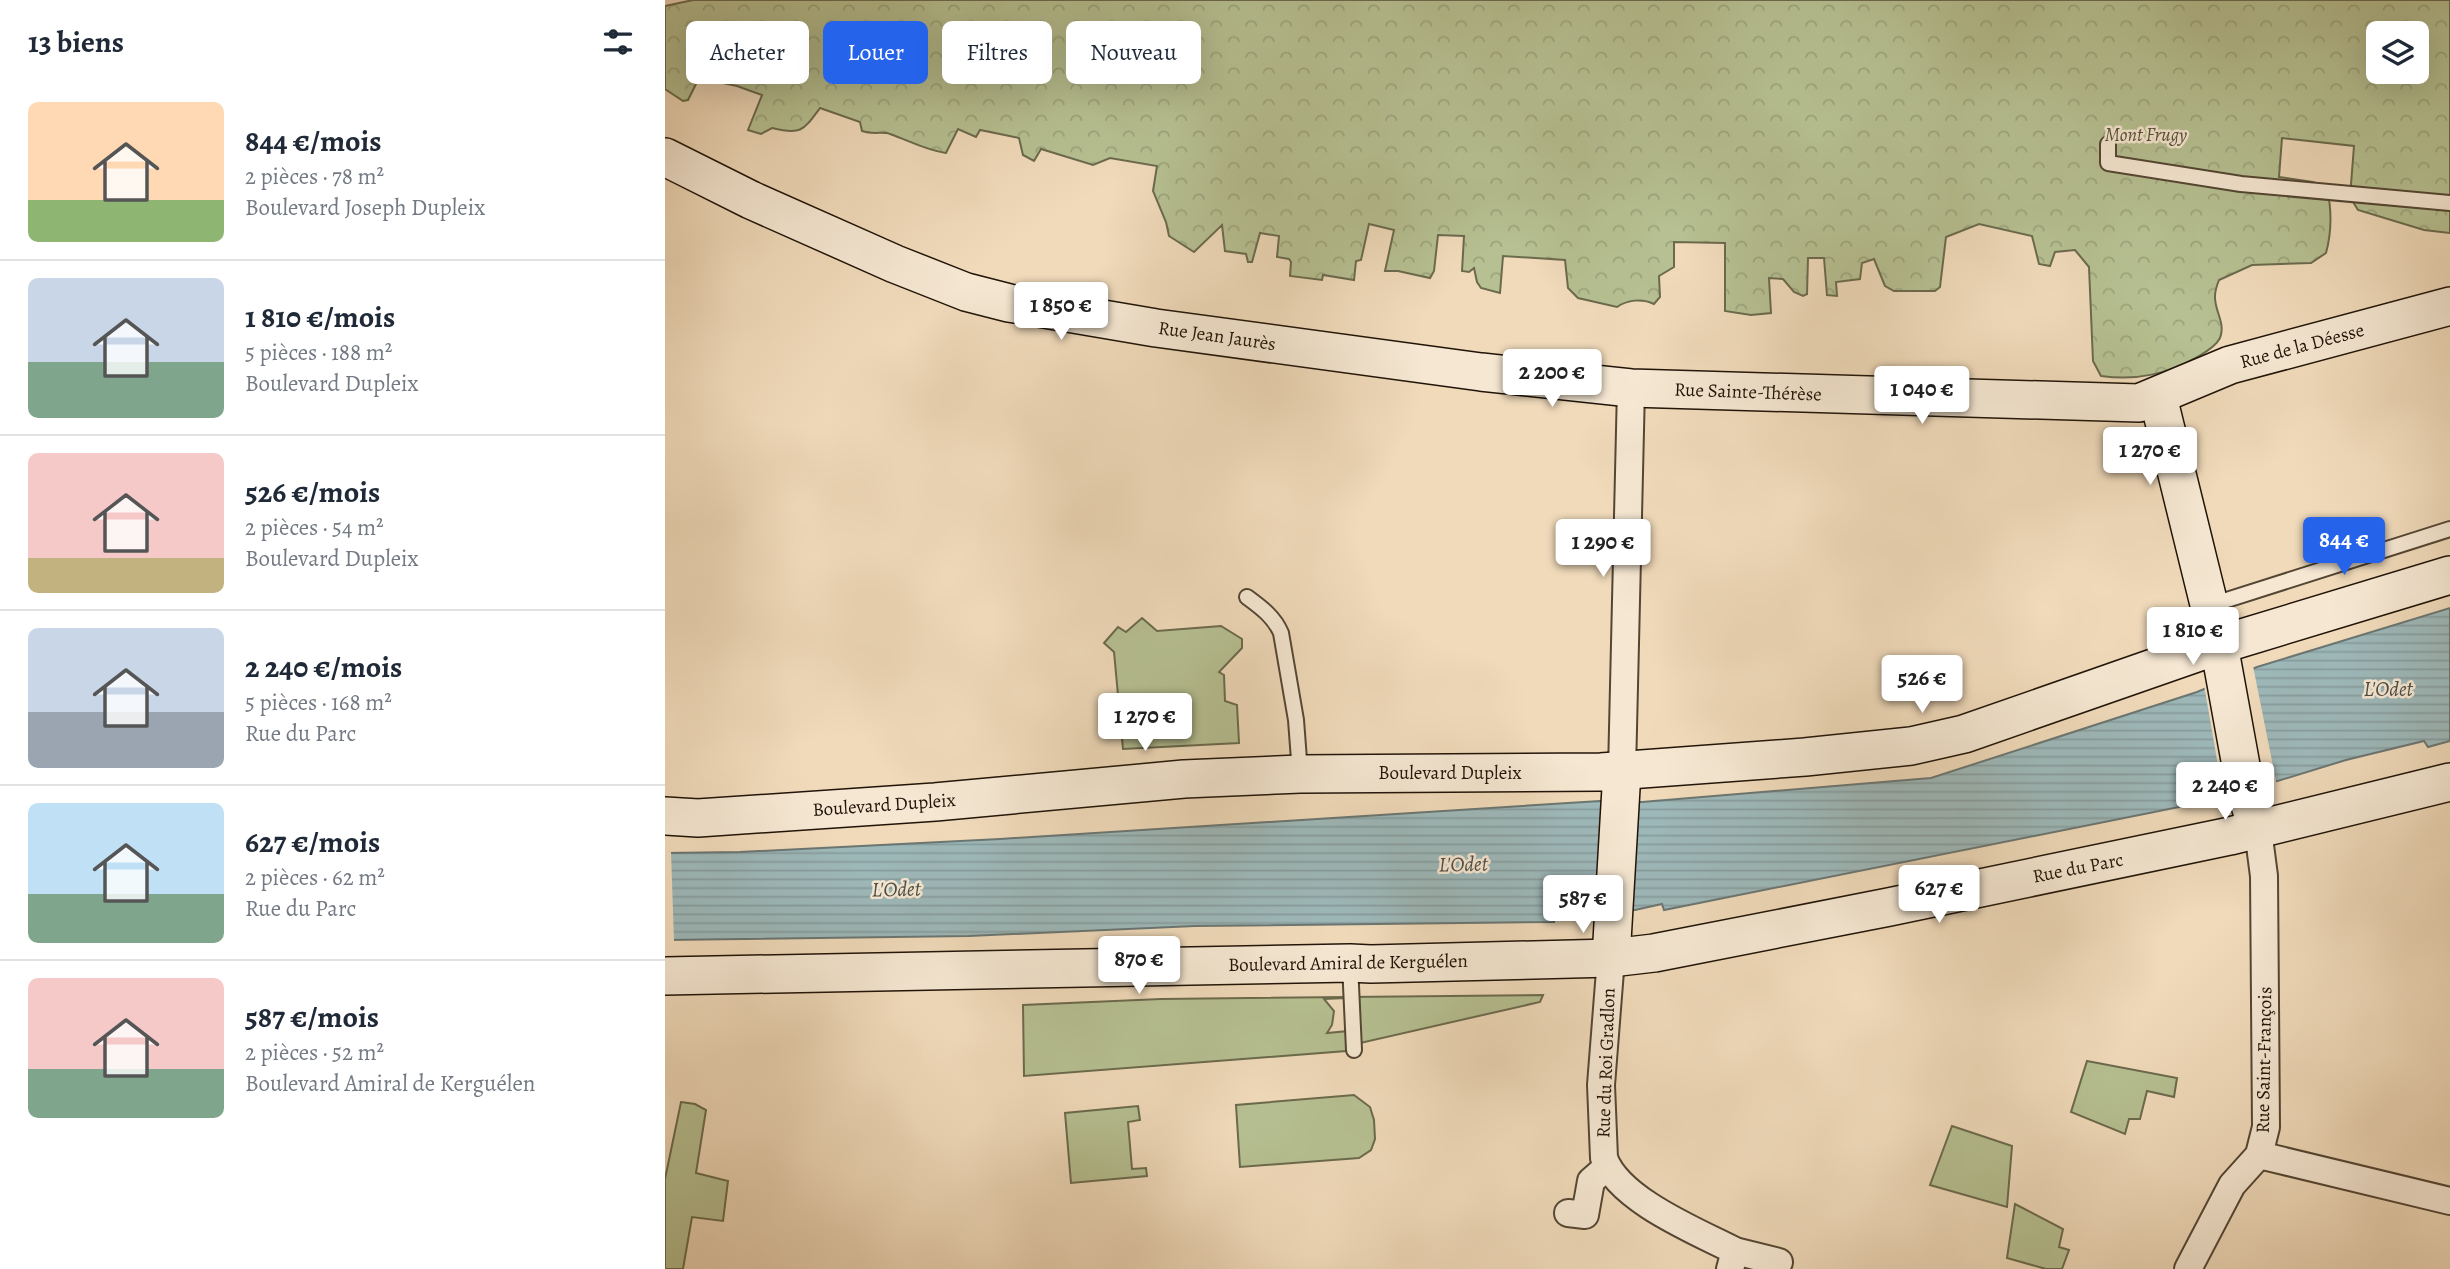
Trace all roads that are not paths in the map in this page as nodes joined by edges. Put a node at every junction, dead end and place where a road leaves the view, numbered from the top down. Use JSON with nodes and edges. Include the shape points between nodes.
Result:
{"nodes":[{"id":1,"x":2108,"y":144,"type":"dead end"},
{"id":2,"x":671,"y":165,"type":"edge"},
{"id":3,"x":2450,"y":203,"type":"edge"},
{"id":4,"x":2450,"y":306,"type":"edge"},
{"id":5,"x":1631,"y":388,"type":"junction"},
{"id":6,"x":2158,"y":397,"type":"junction"},
{"id":7,"x":2450,"y":529,"type":"edge"},
{"id":8,"x":2450,"y":575,"type":"edge"},
{"id":9,"x":1247,"y":597,"type":"dead end"},
{"id":10,"x":2209,"y":606,"type":"junction"},
{"id":11,"x":2221,"y":662,"type":"junction"},
{"id":12,"x":1300,"y":774,"type":"junction"},
{"id":13,"x":2450,"y":782,"type":"edge"},
{"id":14,"x":1621,"y":785,"type":"junction"},
{"id":15,"x":2450,"y":790,"type":"edge"},
{"id":16,"x":2378,"y":801,"type":"junction"},
{"id":17,"x":665,"y":816,"type":"edge"},
{"id":18,"x":2258,"y":830,"type":"junction"},
{"id":19,"x":1611,"y":958,"type":"junction"},
{"id":20,"x":1350,"y":963,"type":"junction"},
{"id":21,"x":665,"y":976,"type":"edge"},
{"id":22,"x":1354,"y":1050,"type":"dead end"},
{"id":23,"x":2259,"y":1155,"type":"junction"},
{"id":24,"x":1607,"y":1167,"type":"junction"},
{"id":25,"x":2450,"y":1201,"type":"edge"},
{"id":26,"x":1568,"y":1213,"type":"dead end"},
{"id":27,"x":1733,"y":1260,"type":"edge"},
{"id":28,"x":1779,"y":1262,"type":"dead end"},
{"id":29,"x":2188,"y":1269,"type":"edge"}],
"edges":[{"from":1,"to":3,"type":"lane","via":[[2108,163],[2241,184]]},
{"from":2,"to":5,"type":"main road","name":"Rue Jean Jaurès","via":[[895,264],[966,292],[1009,303],[1156,328]]},
{"from":4,"to":6,"type":"main road","name":"Rue de la Déesse","via":[[2230,365]]},
{"from":5,"to":6,"type":"main road","name":"Rue Sainte-Thérèse","via":[[2134,404]]},
{"from":5,"to":14,"type":"street"},
{"from":6,"to":10,"type":"main road"},
{"from":7,"to":10,"type":"lane"},
{"from":8,"to":11,"type":"main road","name":"Boulevard Dupleix"},
{"from":9,"to":12,"type":"lane","via":[[1267,612],[1282,633]]},
{"from":10,"to":11,"type":"main road"},
{"from":11,"to":14,"type":"main road","name":"Boulevard Dupleix","via":[[1925,744]]},
{"from":11,"to":18,"type":"main road","via":[[2246,793]]},
{"from":12,"to":14,"type":"main road","name":"Boulevard Dupleix"},
{"from":12,"to":17,"type":"main road","name":"Boulevard Dupleix","via":[[728,816]]},
{"from":13,"to":16,"type":"main road","name":"Rue du Parc"},
{"from":14,"to":19,"type":"main road"},
{"from":15,"to":16,"type":"lane","name":"Rue du Parc"},
{"from":16,"to":18,"type":"main road","name":"Rue du Parc"},
{"from":18,"to":19,"type":"main road","name":"Rue du Parc","via":[[1889,907]]},
{"from":18,"to":23,"type":"street","name":"Rue Saint-François","via":[[2264,876],[2266,1106]]},
{"from":19,"to":20,"type":"main road","name":"Boulevard Amiral de Kerguélen"},
{"from":19,"to":24,"type":"street","name":"Rue du Roi Gradlon","via":[[1601,1085]]},
{"from":20,"to":21,"type":"main road","name":"Boulevard Amiral de Kerguélen"},
{"from":20,"to":22,"type":"lane"},
{"from":23,"to":25,"type":"street"},
{"from":23,"to":29,"type":"street","name":"Rue Saint-François","via":[[2232,1185]]},
{"from":24,"to":26,"type":"street","via":[[1591,1181],[1585,1215]]},
{"from":24,"to":27,"type":"street","via":[[1635,1195]]},
{"from":27,"to":28,"type":"street"}]}
